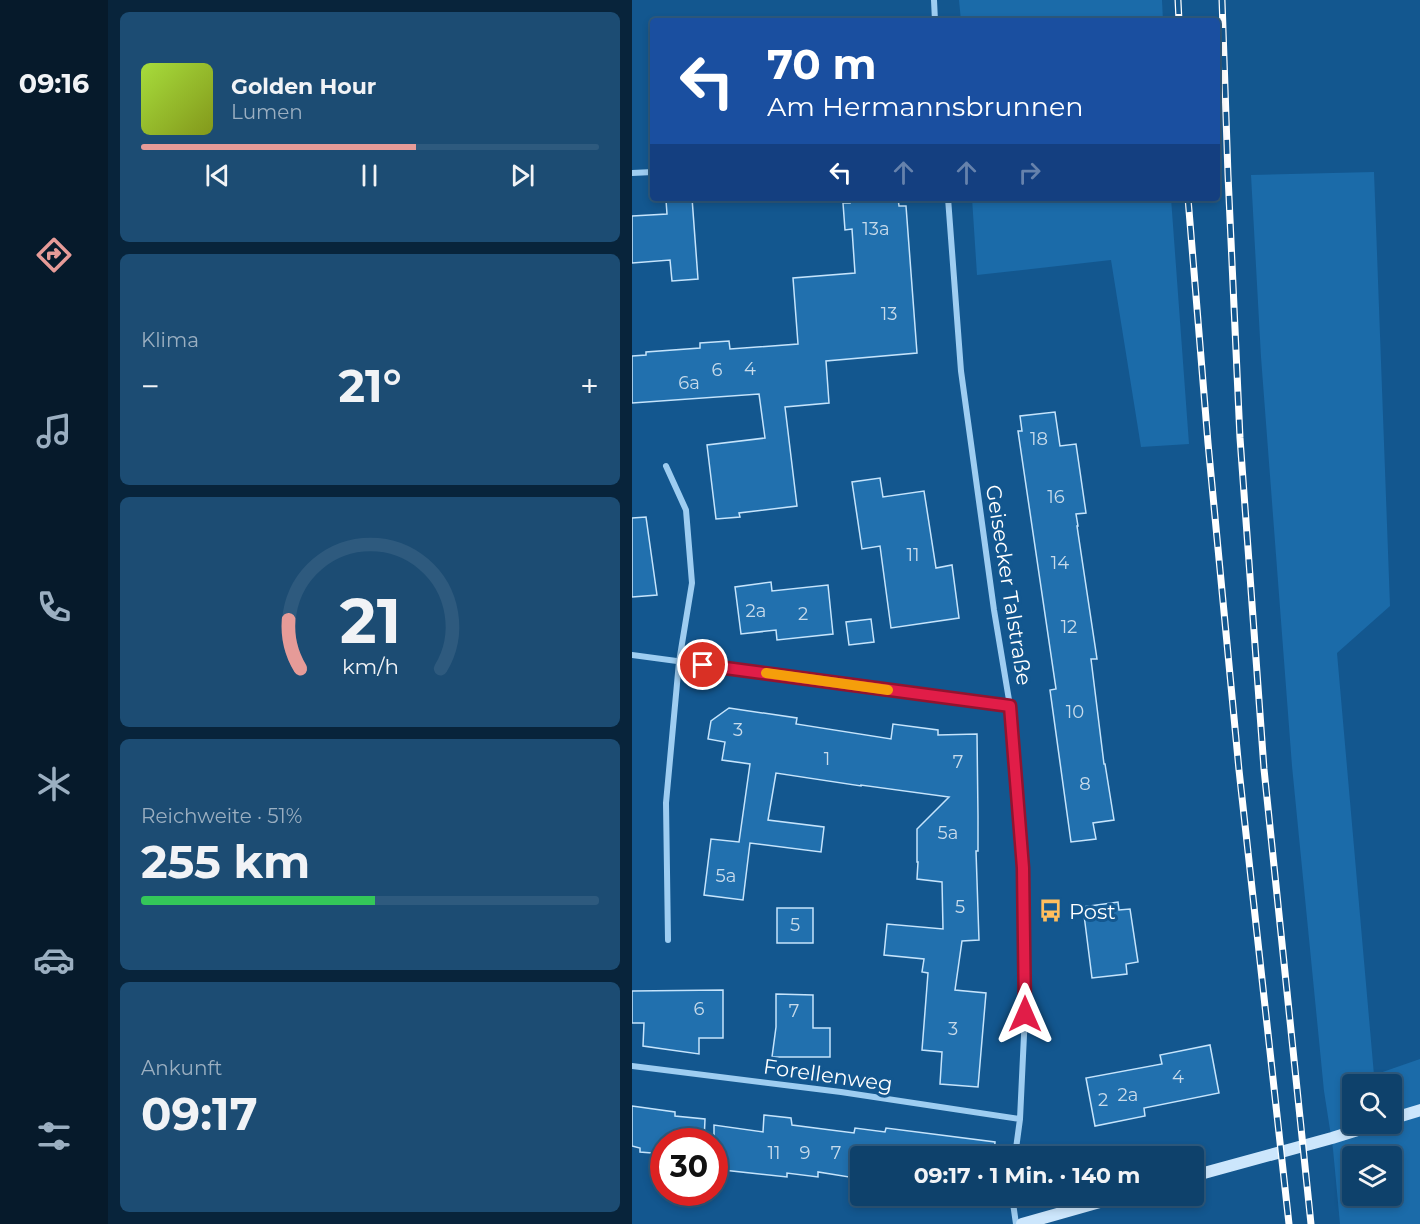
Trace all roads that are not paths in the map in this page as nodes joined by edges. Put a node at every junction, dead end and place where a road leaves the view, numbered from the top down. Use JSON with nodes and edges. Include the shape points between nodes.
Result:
{"nodes":[{"id":1,"x":934,"y":0,"type":"edge"},
{"id":2,"x":935,"y":18,"type":"edge"},
{"id":3,"x":650,"y":172,"type":"edge"},
{"id":4,"x":632,"y":173,"type":"edge"},
{"id":5,"x":948,"y":201,"type":"edge"},
{"id":6,"x":666,"y":466,"type":"dead end"},
{"id":7,"x":632,"y":654,"type":"edge"},
{"id":8,"x":679,"y":662,"type":"junction"},
{"id":9,"x":1010,"y":706,"type":"junction"},
{"id":10,"x":668,"y":940,"type":"dead end"},
{"id":11,"x":632,"y":1066,"type":"edge"},
{"id":12,"x":1421,"y":1110,"type":"edge"},
{"id":13,"x":1402,"y":1116,"type":"edge"},
{"id":14,"x":1020,"y":1119,"type":"junction"},
{"id":15,"x":1345,"y":1134,"type":"edge"},
{"id":16,"x":1016,"y":1146,"type":"edge"},
{"id":17,"x":1204,"y":1173,"type":"edge"},
{"id":18,"x":1013,"y":1206,"type":"edge"},
{"id":19,"x":1086,"y":1206,"type":"edge"},
{"id":20,"x":1016,"y":1224,"type":"edge"},
{"id":21,"x":1022,"y":1224,"type":"edge"}],
"edges":[{"from":1,"to":2,"type":"street"},
{"from":3,"to":4,"type":"street"},
{"from":5,"to":9,"type":"street","name":"Geisecker Talstraße","via":[[961,371]]},
{"from":6,"to":8,"type":"street","via":[[686,510],[692,583]]},
{"from":7,"to":8,"type":"street"},
{"from":8,"to":9,"type":"street"},
{"from":8,"to":10,"type":"street","via":[[666,803]]},
{"from":9,"to":14,"type":"street","name":"Geisecker Talstraße","via":[[1024,907],[1025,1014]]},
{"from":11,"to":14,"type":"street","name":"Forellenweg"},
{"from":12,"to":13,"type":"main road"},
{"from":14,"to":16,"type":"street","name":"Geisecker Talstraße"},
{"from":15,"to":17,"type":"main road"},
{"from":18,"to":20,"type":"street"},
{"from":19,"to":21,"type":"main road"}]}
